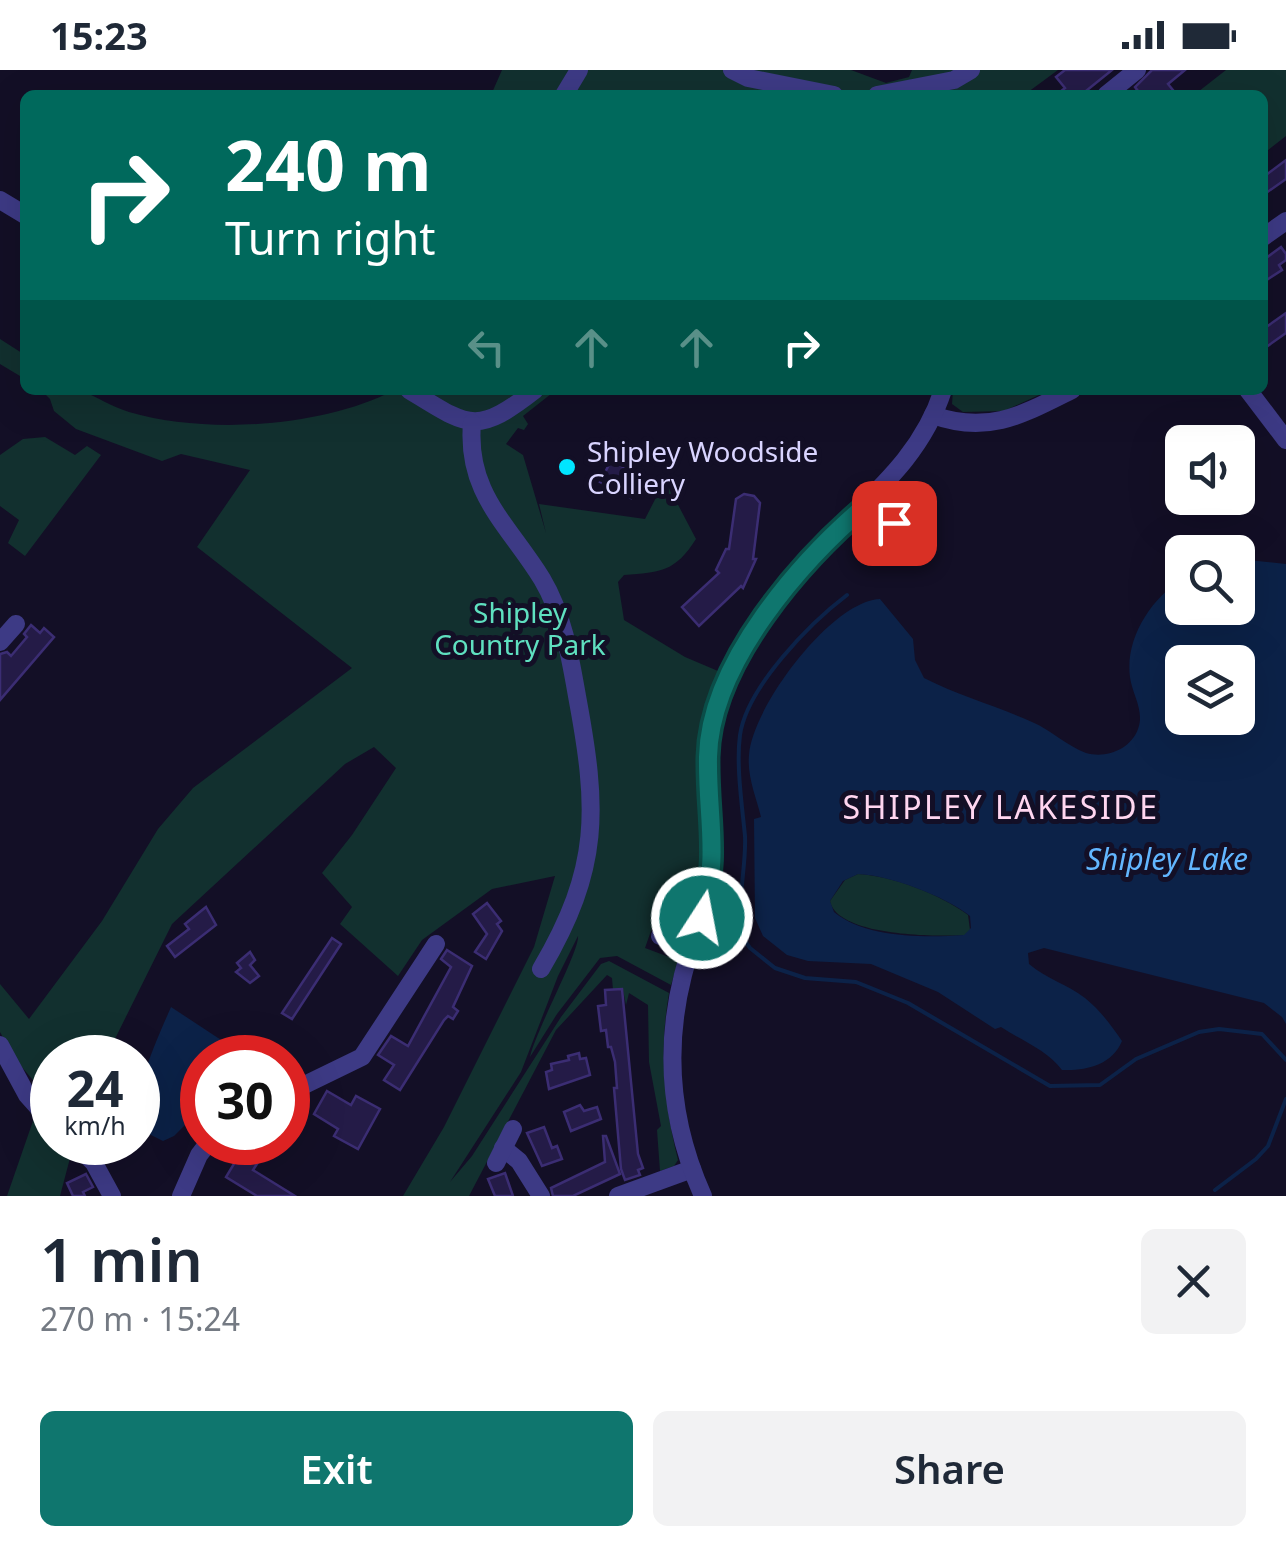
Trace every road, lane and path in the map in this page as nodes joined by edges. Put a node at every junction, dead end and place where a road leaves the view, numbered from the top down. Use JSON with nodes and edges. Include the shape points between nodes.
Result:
{"nodes":[{"id":1,"x":732,"y":70,"type":"edge"},
{"id":2,"x":971,"y":70,"type":"edge"},
{"id":3,"x":1137,"y":70,"type":"edge"},
{"id":4,"x":954,"y":80,"type":"junction"},
{"id":5,"x":809,"y":90,"type":"edge"},
{"id":6,"x":903,"y":90,"type":"edge"},
{"id":7,"x":939,"y":90,"type":"edge"},
{"id":8,"x":1112,"y":90,"type":"edge"},
{"id":9,"x":416,"y":395,"type":"edge"},
{"id":10,"x":529,"y":395,"type":"edge"},
{"id":11,"x":941,"y":395,"type":"edge"},
{"id":12,"x":1062,"y":395,"type":"edge"},
{"id":13,"x":1252,"y":395,"type":"edge"},
{"id":14,"x":933,"y":415,"type":"junction"},
{"id":15,"x":472,"y":422,"type":"junction"},
{"id":16,"x":995,"y":422,"type":"junction"},
{"id":17,"x":1286,"y":440,"type":"edge"},
{"id":18,"x":996,"y":441,"type":"dead end"},
{"id":19,"x":870,"y":502,"type":"junction"},
{"id":20,"x":894,"y":523,"type":"dead end"},
{"id":21,"x":16,"y":624,"type":"dead end"},
{"id":22,"x":0,"y":642,"type":"edge"},
{"id":23,"x":660,"y":936,"type":"dead end"},
{"id":24,"x":436,"y":944,"type":"dead end"},
{"id":25,"x":697,"y":953,"type":"junction"},
{"id":26,"x":541,"y":969,"type":"dead end"},
{"id":27,"x":0,"y":1044,"type":"edge"},
{"id":28,"x":310,"y":1082,"type":"edge"},
{"id":29,"x":30,"y":1097,"type":"edge"},
{"id":30,"x":513,"y":1129,"type":"dead end"},
{"id":31,"x":95,"y":1165,"type":"edge"},
{"id":32,"x":195,"y":1165,"type":"edge"},
{"id":33,"x":692,"y":1169,"type":"junction"},
{"id":34,"x":112,"y":1196,"type":"edge"},
{"id":35,"x":181,"y":1196,"type":"edge"},
{"id":36,"x":541,"y":1196,"type":"edge"},
{"id":37,"x":618,"y":1196,"type":"edge"},
{"id":38,"x":704,"y":1196,"type":"edge"}],
"edges":[{"from":1,"to":5,"type":"street"},
{"from":2,"to":4,"type":"street"},
{"from":3,"to":8,"type":"street"},
{"from":4,"to":6,"type":"street"},
{"from":4,"to":7,"type":"street"},
{"from":9,"to":15,"type":"street"},
{"from":10,"to":15,"type":"street","via":[[496,418]]},
{"from":11,"to":14,"type":"street"},
{"from":12,"to":16,"type":"street"},
{"from":13,"to":17,"type":"street"},
{"from":14,"to":16,"type":"street","via":[[959,423]]},
{"from":14,"to":19,"type":"street"},
{"from":15,"to":26,"type":"street","via":[[470,447],[484,495],[542,580],[564,632],[588,759],[593,799],[587,865],[565,928]]},
{"from":16,"to":18,"type":"street"},
{"from":19,"to":20,"type":"street"},
{"from":19,"to":25,"type":"street","via":[[782,592],[720,699],[708,754],[714,858]]},
{"from":21,"to":22,"type":"street"},
{"from":23,"to":25,"type":"street"},
{"from":24,"to":28,"type":"street","via":[[362,1056]]},
{"from":25,"to":33,"type":"street","via":[[677,1005],[672,1060]]},
{"from":27,"to":29,"type":"street"},
{"from":30,"to":36,"type":"street","via":[[499,1155],[519,1161]]},
{"from":31,"to":34,"type":"street"},
{"from":32,"to":35,"type":"street"},
{"from":33,"to":37,"type":"street"},
{"from":33,"to":38,"type":"street"}]}
